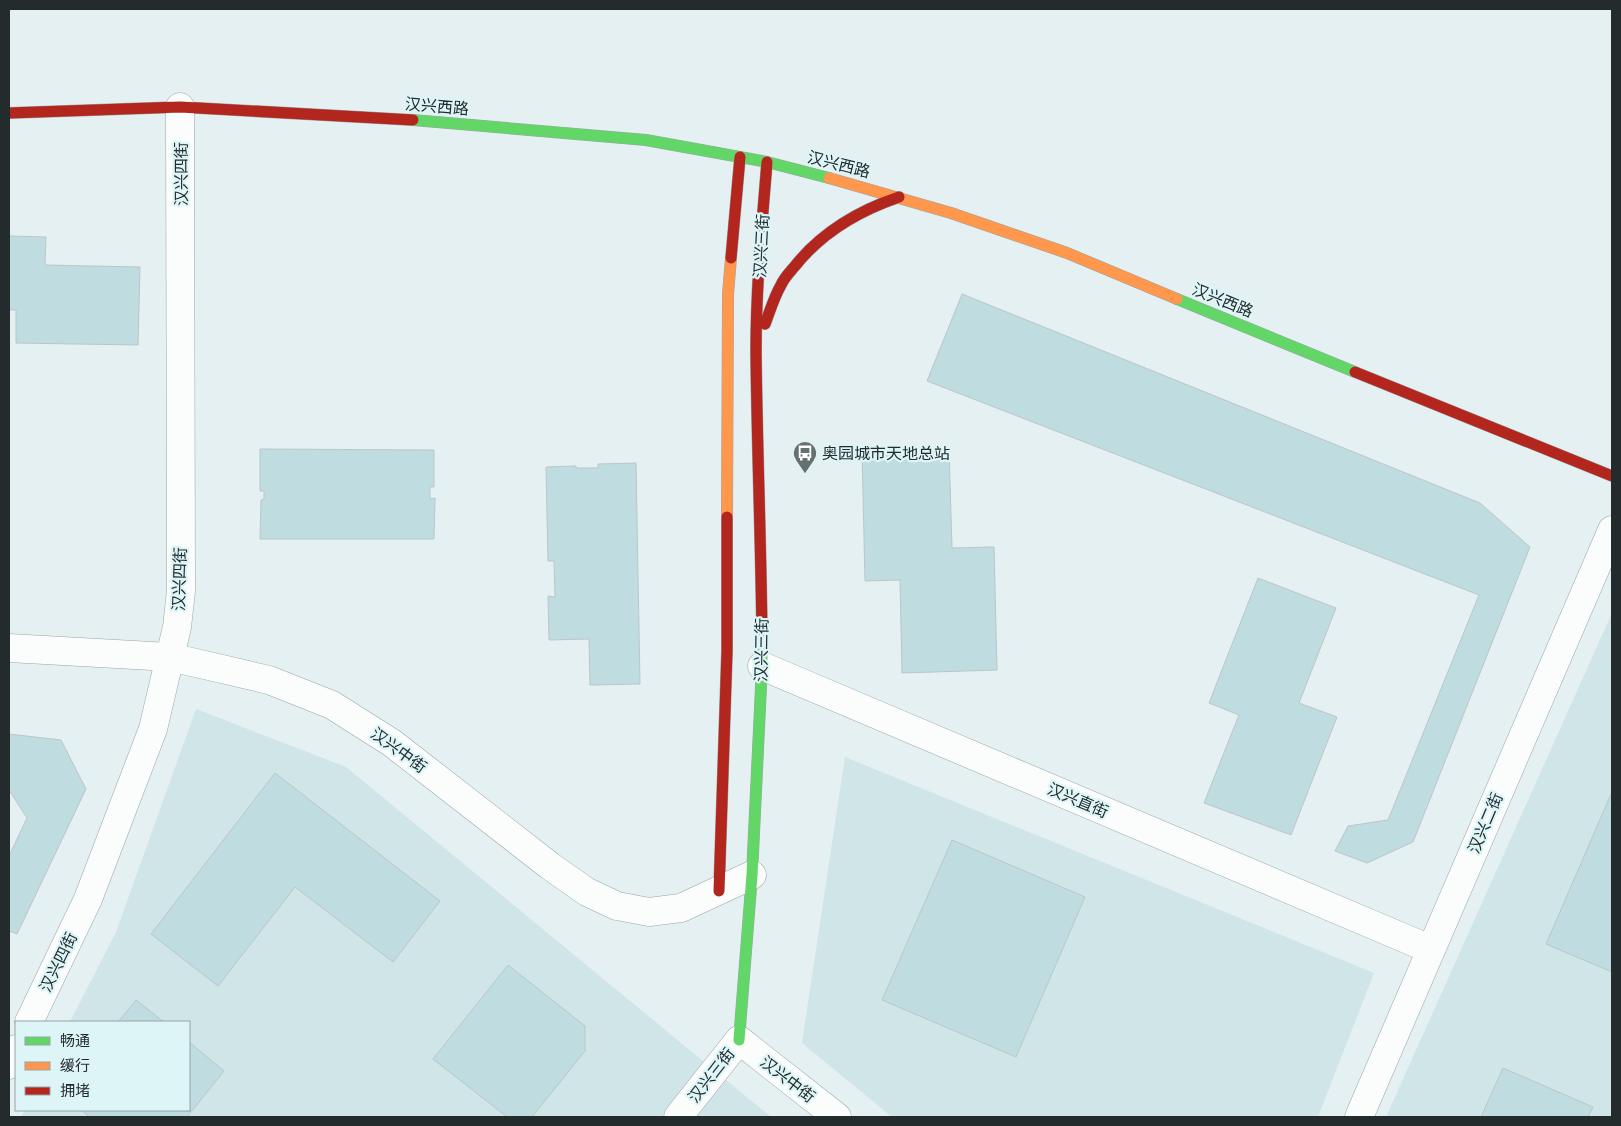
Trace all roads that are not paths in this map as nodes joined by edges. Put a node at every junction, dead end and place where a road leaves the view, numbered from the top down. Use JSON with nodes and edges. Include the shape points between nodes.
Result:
{"nodes":[{"id":1,"x":180,"y":107,"type":"junction"},
{"id":2,"x":9,"y":113,"type":"edge"},
{"id":3,"x":740,"y":157,"type":"junction"},
{"id":4,"x":767,"y":162,"type":"junction"},
{"id":5,"x":899,"y":197,"type":"junction"},
{"id":6,"x":756,"y":349,"type":"junction"},
{"id":7,"x":1612,"y":476,"type":"edge"},
{"id":8,"x":1612,"y":530,"type":"edge"},
{"id":9,"x":9,"y":648,"type":"edge"},
{"id":10,"x":170,"y":657,"type":"junction"},
{"id":11,"x":758,"y":664,"type":"junction"},
{"id":12,"x":752,"y":875,"type":"junction"},
{"id":13,"x":719,"y":891,"type":"junction"},
{"id":14,"x":1430,"y":949,"type":"junction"},
{"id":15,"x":29,"y":1021,"type":"edge"},
{"id":16,"x":739,"y":1040,"type":"junction"},
{"id":17,"x":15,"y":1051,"type":"edge"},
{"id":18,"x":9,"y":1065,"type":"edge"},
{"id":19,"x":678,"y":1117,"type":"edge"},
{"id":20,"x":836,"y":1117,"type":"edge"},
{"id":21,"x":1359,"y":1117,"type":"edge"}],
"edges":[{"from":1,"to":2,"type":"street","name":"汉兴西路"},
{"from":1,"to":3,"type":"street","name":"汉兴西路","via":[[373,117],[646,140]]},
{"from":1,"to":10,"type":"street","name":"汉兴四街","via":[[181,590]]},
{"from":3,"to":4,"type":"street","name":"汉兴西路"},
{"from":3,"to":13,"type":"street","name":"汉兴三街","via":[[728,294],[731,653]]},
{"from":4,"to":5,"type":"street","name":"汉兴西路"},
{"from":4,"to":6,"type":"street","name":"汉兴三街"},
{"from":5,"to":6,"type":"street","via":[[878,203],[844,222],[800,258],[779,287]]},
{"from":5,"to":7,"type":"street","name":"汉兴西路","via":[[1067,253]]},
{"from":6,"to":11,"type":"street","name":"汉兴三街","via":[[761,529]]},
{"from":8,"to":14,"type":"street","name":"汉兴二街"},
{"from":9,"to":10,"type":"street","name":"汉兴中街"},
{"from":10,"to":13,"type":"street","name":"汉兴中街","via":[[269,680],[332,705],[392,743],[550,866],[587,892],[617,906],[650,912],[682,908]]},
{"from":10,"to":15,"type":"street","name":"汉兴四街","via":[[153,729],[88,899]]},
{"from":11,"to":12,"type":"street","name":"汉兴三街"},
{"from":11,"to":14,"type":"street","name":"汉兴直街"},
{"from":12,"to":13,"type":"street","name":"汉兴中街"},
{"from":12,"to":16,"type":"street","name":"汉兴三街"},
{"from":14,"to":21,"type":"street","name":"汉兴二街"},
{"from":16,"to":19,"type":"street","name":"汉兴三街"},
{"from":16,"to":20,"type":"street","name":"汉兴中街"},
{"from":17,"to":18,"type":"street"}]}
